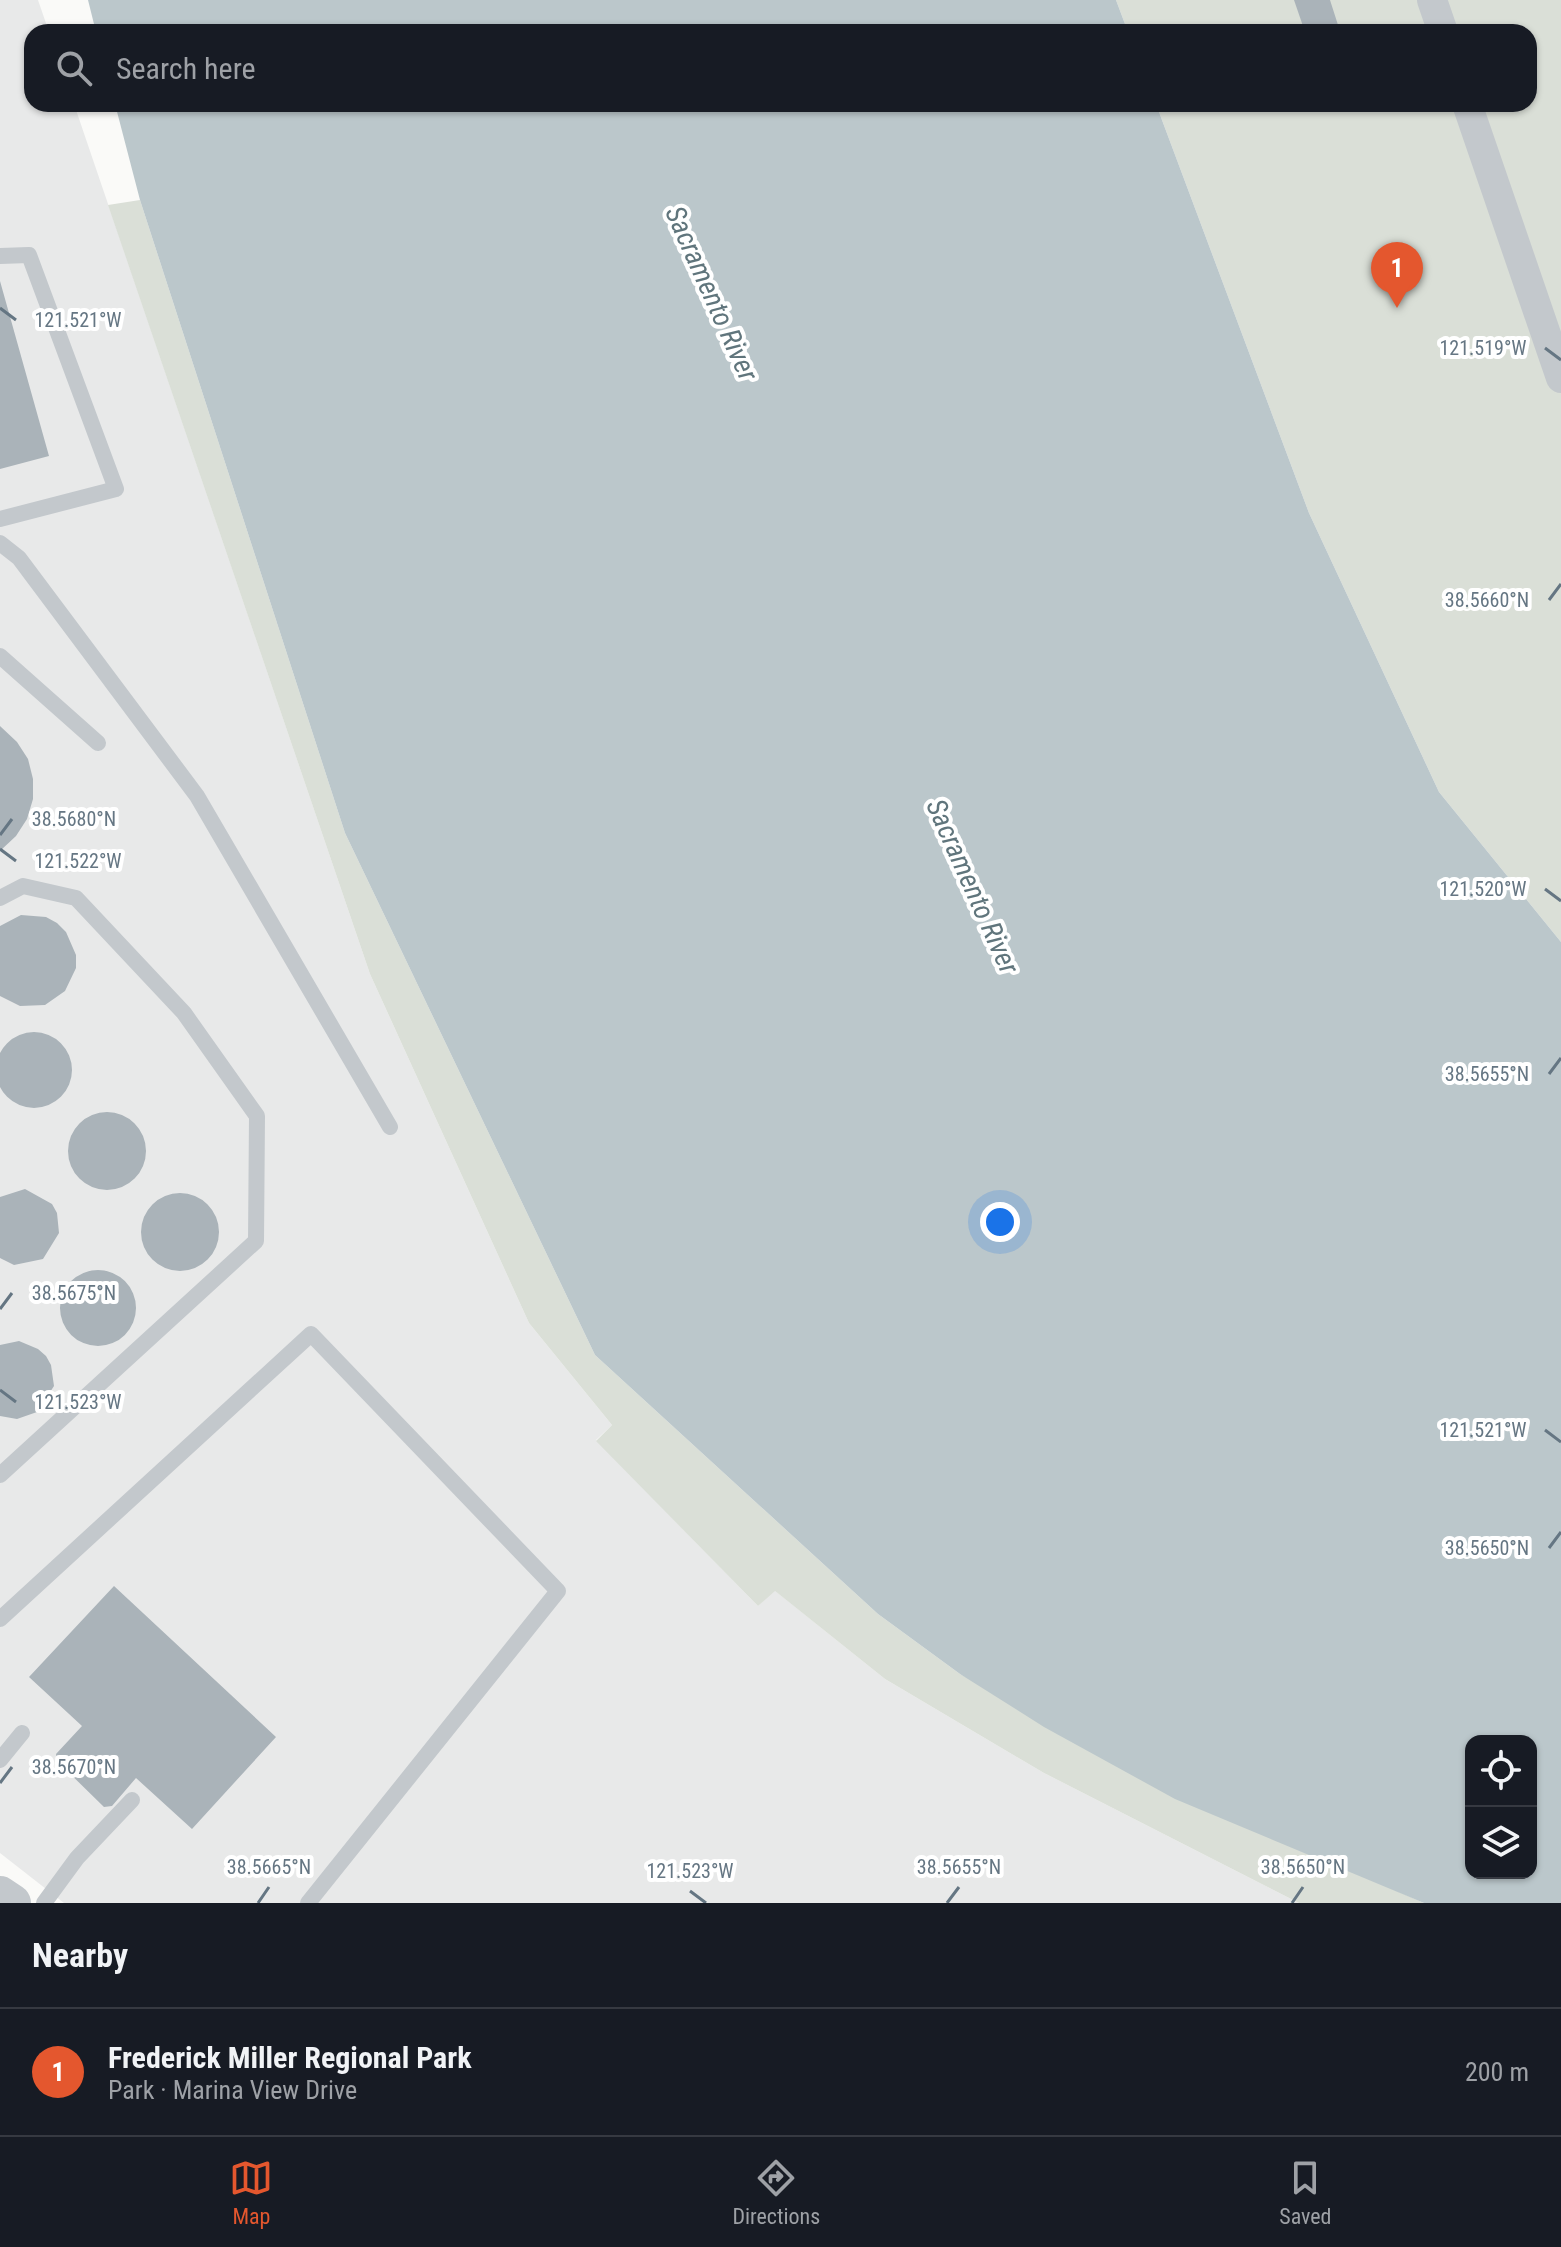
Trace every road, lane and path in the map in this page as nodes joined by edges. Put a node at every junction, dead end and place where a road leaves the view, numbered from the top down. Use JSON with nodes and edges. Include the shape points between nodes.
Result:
{"nodes":[{"id":1,"x":1432,"y":0,"type":"edge"},
{"id":2,"x":1440,"y":24,"type":"edge"},
{"id":3,"x":1470,"y":112,"type":"edge"},
{"id":4,"x":0,"y":256,"type":"edge"},
{"id":5,"x":1561,"y":378,"type":"edge"},
{"id":6,"x":0,"y":519,"type":"edge"},
{"id":7,"x":0,"y":543,"type":"edge"},
{"id":8,"x":0,"y":656,"type":"edge"},
{"id":9,"x":98,"y":743,"type":"dead end"},
{"id":10,"x":0,"y":898,"type":"edge"},
{"id":11,"x":390,"y":1127,"type":"dead end"},
{"id":12,"x":0,"y":1475,"type":"edge"},
{"id":13,"x":0,"y":1619,"type":"edge"},
{"id":14,"x":22,"y":1733,"type":"dead end"},
{"id":15,"x":0,"y":1760,"type":"edge"},
{"id":16,"x":132,"y":1800,"type":"dead end"},
{"id":17,"x":0,"y":1895,"type":"edge"},
{"id":18,"x":12,"y":1903,"type":"edge"},
{"id":19,"x":44,"y":1903,"type":"edge"},
{"id":20,"x":308,"y":1903,"type":"edge"}],
"edges":[{"from":1,"to":2,"type":"street"},
{"from":3,"to":5,"type":"street"},
{"from":4,"to":6,"type":"lane","via":[[29,255],[116,489]]},
{"from":7,"to":11,"type":"lane","via":[[19,558],[197,796]]},
{"from":8,"to":9,"type":"lane"},
{"from":10,"to":12,"type":"lane","via":[[23,886],[76,898],[184,1013],[257,1116],[256,1241]]},
{"from":13,"to":20,"type":"lane","via":[[311,1334],[558,1591]]},
{"from":14,"to":15,"type":"lane"},
{"from":16,"to":19,"type":"lane","via":[[77,1858]]},
{"from":17,"to":18,"type":"street"}]}
